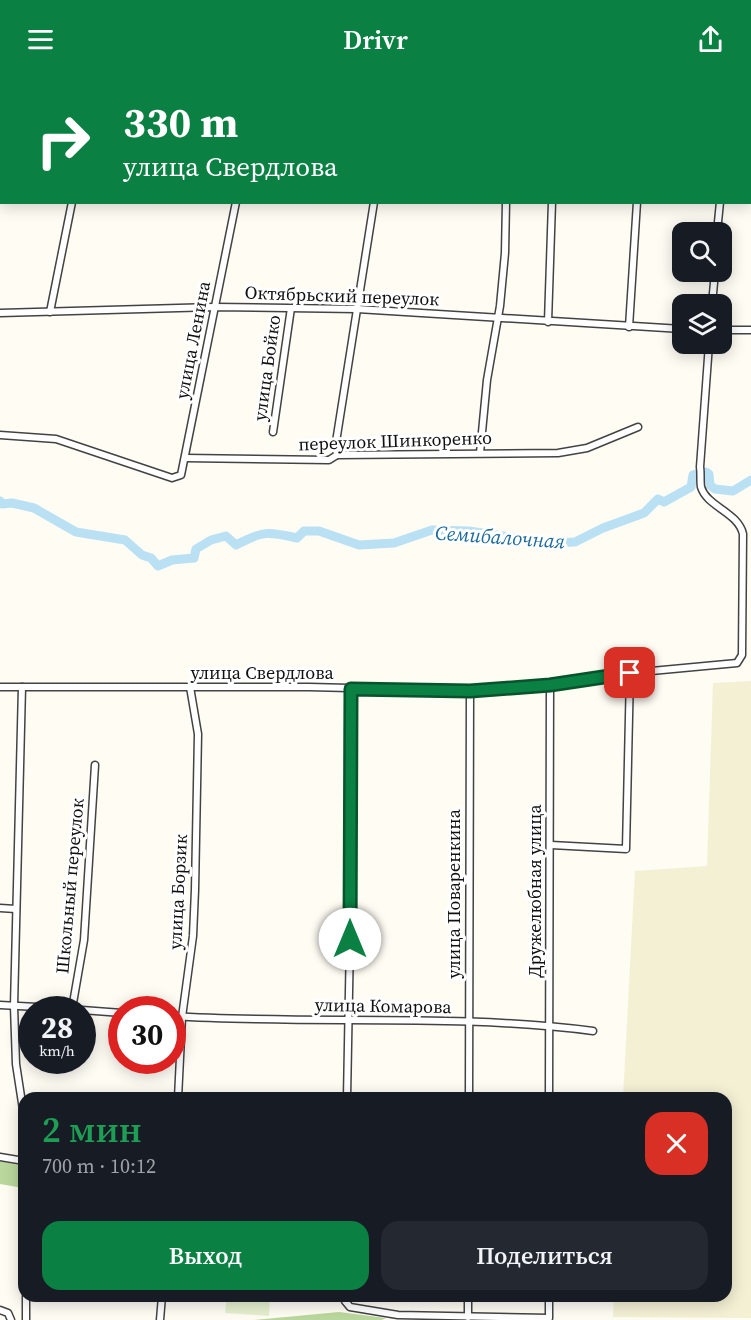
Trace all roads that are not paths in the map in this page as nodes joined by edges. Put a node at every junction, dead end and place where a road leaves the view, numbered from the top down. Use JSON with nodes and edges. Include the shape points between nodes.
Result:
{"nodes":[{"id":1,"x":72,"y":204,"type":"edge"},
{"id":2,"x":236,"y":204,"type":"edge"},
{"id":3,"x":374,"y":204,"type":"edge"},
{"id":4,"x":506,"y":204,"type":"edge"},
{"id":5,"x":552,"y":204,"type":"edge"},
{"id":6,"x":637,"y":204,"type":"edge"},
{"id":7,"x":720,"y":204,"type":"edge"},
{"id":8,"x":718,"y":222,"type":"edge"},
{"id":9,"x":214,"y":307,"type":"junction"},
{"id":10,"x":291,"y":308,"type":"junction"},
{"id":11,"x":357,"y":309,"type":"junction"},
{"id":12,"x":50,"y":312,"type":"junction"},
{"id":13,"x":0,"y":313,"type":"edge"},
{"id":14,"x":497,"y":317,"type":"junction"},
{"id":15,"x":548,"y":322,"type":"junction"},
{"id":16,"x":629,"y":327,"type":"junction"},
{"id":17,"x":672,"y":328,"type":"edge"},
{"id":18,"x":732,"y":330,"type":"edge"},
{"id":19,"x":751,"y":330,"type":"edge"},
{"id":20,"x":708,"y":354,"type":"edge"},
{"id":21,"x":638,"y":427,"type":"dead end"},
{"id":22,"x":273,"y":432,"type":"dead end"},
{"id":23,"x":0,"y":435,"type":"edge"},
{"id":24,"x":480,"y":453,"type":"junction"},
{"id":25,"x":337,"y":455,"type":"junction"},
{"id":26,"x":185,"y":458,"type":"junction"},
{"id":27,"x":630,"y":673,"type":"junction"},
{"id":28,"x":550,"y":685,"type":"junction"},
{"id":29,"x":0,"y":687,"type":"edge"},
{"id":30,"x":22,"y":687,"type":"junction"},
{"id":31,"x":190,"y":687,"type":"junction"},
{"id":32,"x":351,"y":689,"type":"junction"},
{"id":33,"x":470,"y":691,"type":"junction"},
{"id":34,"x":95,"y":765,"type":"dead end"},
{"id":35,"x":551,"y":845,"type":"junction"},
{"id":36,"x":0,"y":908,"type":"edge"},
{"id":37,"x":16,"y":909,"type":"junction"},
{"id":38,"x":75,"y":996,"type":"edge"},
{"id":39,"x":185,"y":996,"type":"edge"},
{"id":40,"x":0,"y":1005,"type":"edge"},
{"id":41,"x":14,"y":1006,"type":"junction"},
{"id":42,"x":18,"y":1006,"type":"edge"},
{"id":43,"x":186,"y":1017,"type":"edge"},
{"id":44,"x":348,"y":1020,"type":"junction"},
{"id":45,"x":469,"y":1023,"type":"junction"},
{"id":46,"x":549,"y":1026,"type":"junction"},
{"id":47,"x":593,"y":1031,"type":"dead end"},
{"id":48,"x":179,"y":1074,"type":"edge"},
{"id":49,"x":20,"y":1092,"type":"edge"},
{"id":50,"x":178,"y":1092,"type":"edge"},
{"id":51,"x":347,"y":1092,"type":"edge"},
{"id":52,"x":469,"y":1092,"type":"edge"},
{"id":53,"x":549,"y":1092,"type":"edge"},
{"id":54,"x":0,"y":1157,"type":"edge"},
{"id":55,"x":18,"y":1160,"type":"edge"},
{"id":56,"x":26,"y":1302,"type":"edge"},
{"id":57,"x":162,"y":1302,"type":"edge"},
{"id":58,"x":347,"y":1302,"type":"edge"},
{"id":59,"x":468,"y":1302,"type":"edge"},
{"id":60,"x":549,"y":1302,"type":"edge"},
{"id":61,"x":0,"y":1311,"type":"edge"},
{"id":62,"x":398,"y":1315,"type":"junction"},
{"id":63,"x":468,"y":1317,"type":"junction"},
{"id":64,"x":11,"y":1320,"type":"edge"},
{"id":65,"x":26,"y":1320,"type":"edge"},
{"id":66,"x":160,"y":1320,"type":"edge"},
{"id":67,"x":392,"y":1320,"type":"edge"}],
"edges":[{"from":1,"to":12,"type":"street"},
{"from":2,"to":9,"type":"street","name":"улица Ленина"},
{"from":3,"to":11,"type":"street"},
{"from":4,"to":14,"type":"street"},
{"from":5,"to":15,"type":"street"},
{"from":6,"to":16,"type":"street"},
{"from":7,"to":8,"type":"street"},
{"from":9,"to":10,"type":"street","name":"Октябрьский переулок"},
{"from":9,"to":12,"type":"street","name":"Октябрьский переулок"},
{"from":9,"to":26,"type":"street","name":"улица Ленина"},
{"from":10,"to":11,"type":"street","name":"Октябрьский переулок"},
{"from":10,"to":22,"type":"street","name":"улица Бойко"},
{"from":11,"to":14,"type":"street","name":"Октябрьский переулок"},
{"from":11,"to":25,"type":"street"},
{"from":12,"to":13,"type":"street","name":"Октябрьский переулок"},
{"from":14,"to":15,"type":"street","name":"Октябрьский переулок"},
{"from":14,"to":24,"type":"street"},
{"from":15,"to":16,"type":"street","name":"Октябрьский переулок"},
{"from":16,"to":17,"type":"street","name":"Октябрьский переулок"},
{"from":18,"to":19,"type":"street"},
{"from":20,"to":27,"type":"street","name":"улица Свердлова","via":[[701,488],[738,521],[743,534],[742,655],[737,663]]},
{"from":21,"to":24,"type":"street","name":"переулок Шинкоренко","via":[[587,448],[558,453]]},
{"from":23,"to":26,"type":"street","name":"улица Ленина","via":[[56,439],[172,478],[180,475]]},
{"from":24,"to":25,"type":"street","name":"переулок Шинкоренко"},
{"from":25,"to":26,"type":"street","name":"переулок Шинкоренко","via":[[328,460]]},
{"from":27,"to":28,"type":"street","name":"улица Свердлова"},
{"from":27,"to":35,"type":"street","via":[[626,849]]},
{"from":28,"to":33,"type":"street","name":"улица Свердлова"},
{"from":28,"to":35,"type":"street","name":"Дружелюбная улица"},
{"from":29,"to":30,"type":"street","name":"улица Свердлова"},
{"from":30,"to":31,"type":"street","name":"улица Свердлова"},
{"from":30,"to":37,"type":"street"},
{"from":31,"to":32,"type":"street","name":"улица Свердлова"},
{"from":31,"to":39,"type":"street","name":"улица Борзик","via":[[198,734],[193,936]]},
{"from":32,"to":33,"type":"street","name":"улица Свердлова"},
{"from":32,"to":44,"type":"street"},
{"from":33,"to":45,"type":"street","name":"улица Поваренкина"},
{"from":34,"to":38,"type":"street","name":"Школьный переулок","via":[[84,940]]},
{"from":35,"to":46,"type":"street","name":"Дружелюбная улица"},
{"from":36,"to":37,"type":"street"},
{"from":37,"to":41,"type":"street"},
{"from":40,"to":41,"type":"street"},
{"from":41,"to":42,"type":"street"},
{"from":41,"to":49,"type":"street"},
{"from":43,"to":44,"type":"street","name":"улица Комарова"},
{"from":44,"to":45,"type":"street","name":"улица Комарова"},
{"from":44,"to":51,"type":"street"},
{"from":45,"to":46,"type":"street","name":"улица Комарова"},
{"from":45,"to":52,"type":"street","name":"улица Поваренкина"},
{"from":46,"to":47,"type":"street","name":"улица Комарова"},
{"from":46,"to":53,"type":"street","name":"Дружелюбная улица"},
{"from":48,"to":50,"type":"street","name":"улица Борзик"},
{"from":54,"to":55,"type":"street"},
{"from":56,"to":65,"type":"street"},
{"from":57,"to":66,"type":"street"},
{"from":58,"to":62,"type":"street","via":[[350,1307]]},
{"from":59,"to":63,"type":"street"},
{"from":60,"to":63,"type":"street","via":[[549,1318]]},
{"from":61,"to":64,"type":"street","via":[[8,1313]]},
{"from":62,"to":63,"type":"street"},
{"from":62,"to":67,"type":"street"}]}
